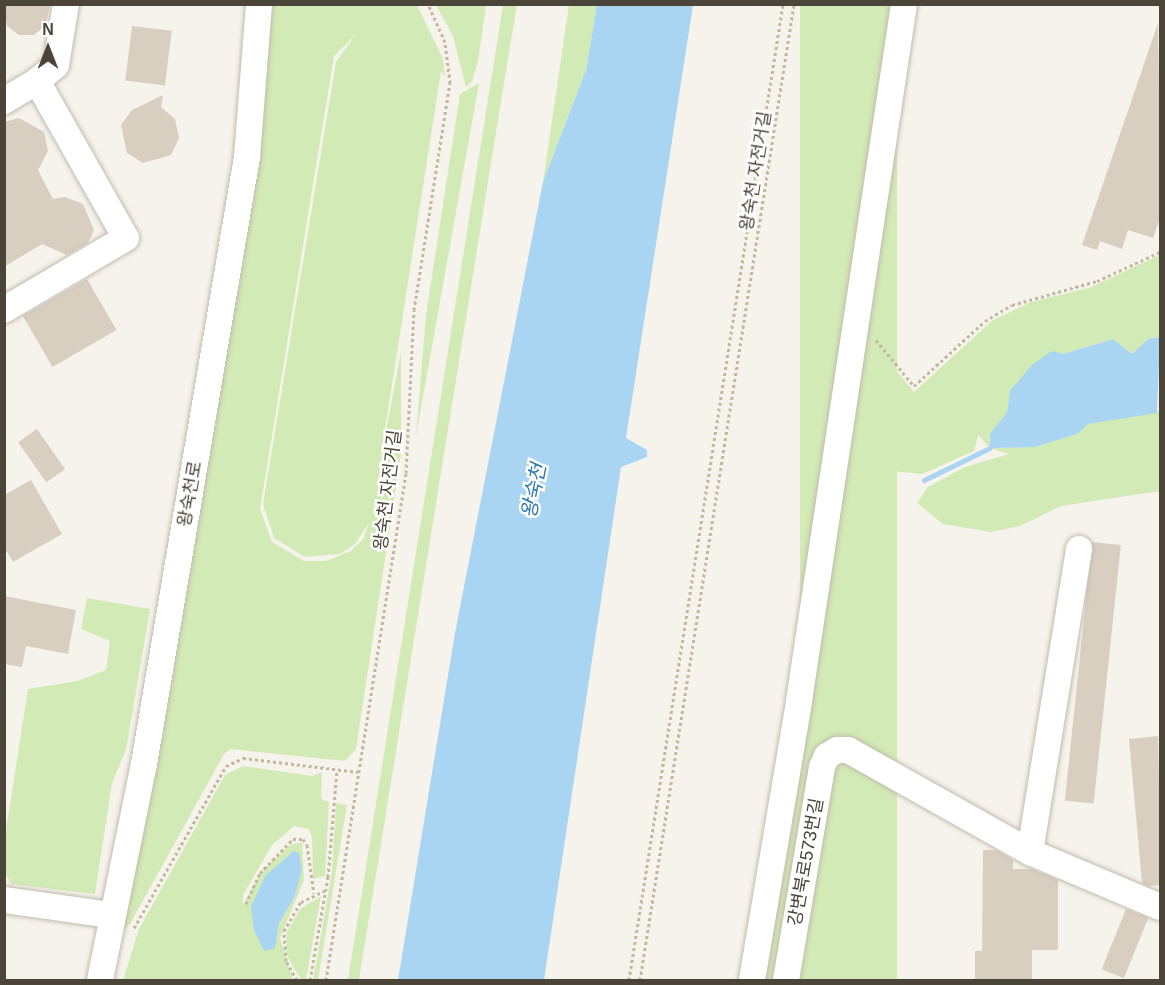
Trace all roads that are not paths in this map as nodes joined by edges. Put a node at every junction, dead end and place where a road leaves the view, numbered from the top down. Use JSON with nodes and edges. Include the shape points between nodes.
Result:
{"nodes":[{"id":1,"x":66,"y":4,"type":"edge"},
{"id":2,"x":259,"y":4,"type":"edge"},
{"id":3,"x":904,"y":4,"type":"edge"},
{"id":4,"x":37,"y":81,"type":"junction"},
{"id":5,"x":4,"y":101,"type":"edge"},
{"id":6,"x":4,"y":310,"type":"edge"},
{"id":7,"x":1078,"y":549,"type":"dead end"},
{"id":8,"x":1030,"y":852,"type":"junction"},
{"id":9,"x":4,"y":900,"type":"edge"},
{"id":10,"x":1161,"y":907,"type":"edge"},
{"id":11,"x":111,"y":915,"type":"junction"},
{"id":12,"x":100,"y":981,"type":"edge"},
{"id":13,"x":752,"y":981,"type":"edge"},
{"id":14,"x":786,"y":981,"type":"edge"}],
"edges":[{"from":1,"to":4,"type":"street","via":[[56,65]]},
{"from":2,"to":11,"type":"street","name":"왕숙천로","via":[[247,157],[144,764]]},
{"from":3,"to":13,"type":"street","via":[[800,701]]},
{"from":4,"to":5,"type":"street"},
{"from":4,"to":6,"type":"street","via":[[126,238]]},
{"from":7,"to":8,"type":"street"},
{"from":8,"to":10,"type":"street"},
{"from":8,"to":14,"type":"street","name":"강변북로573번길","via":[[848,750],[837,750],[822,767]]},
{"from":9,"to":11,"type":"street"},
{"from":11,"to":12,"type":"street","name":"왕숙천로"}]}
